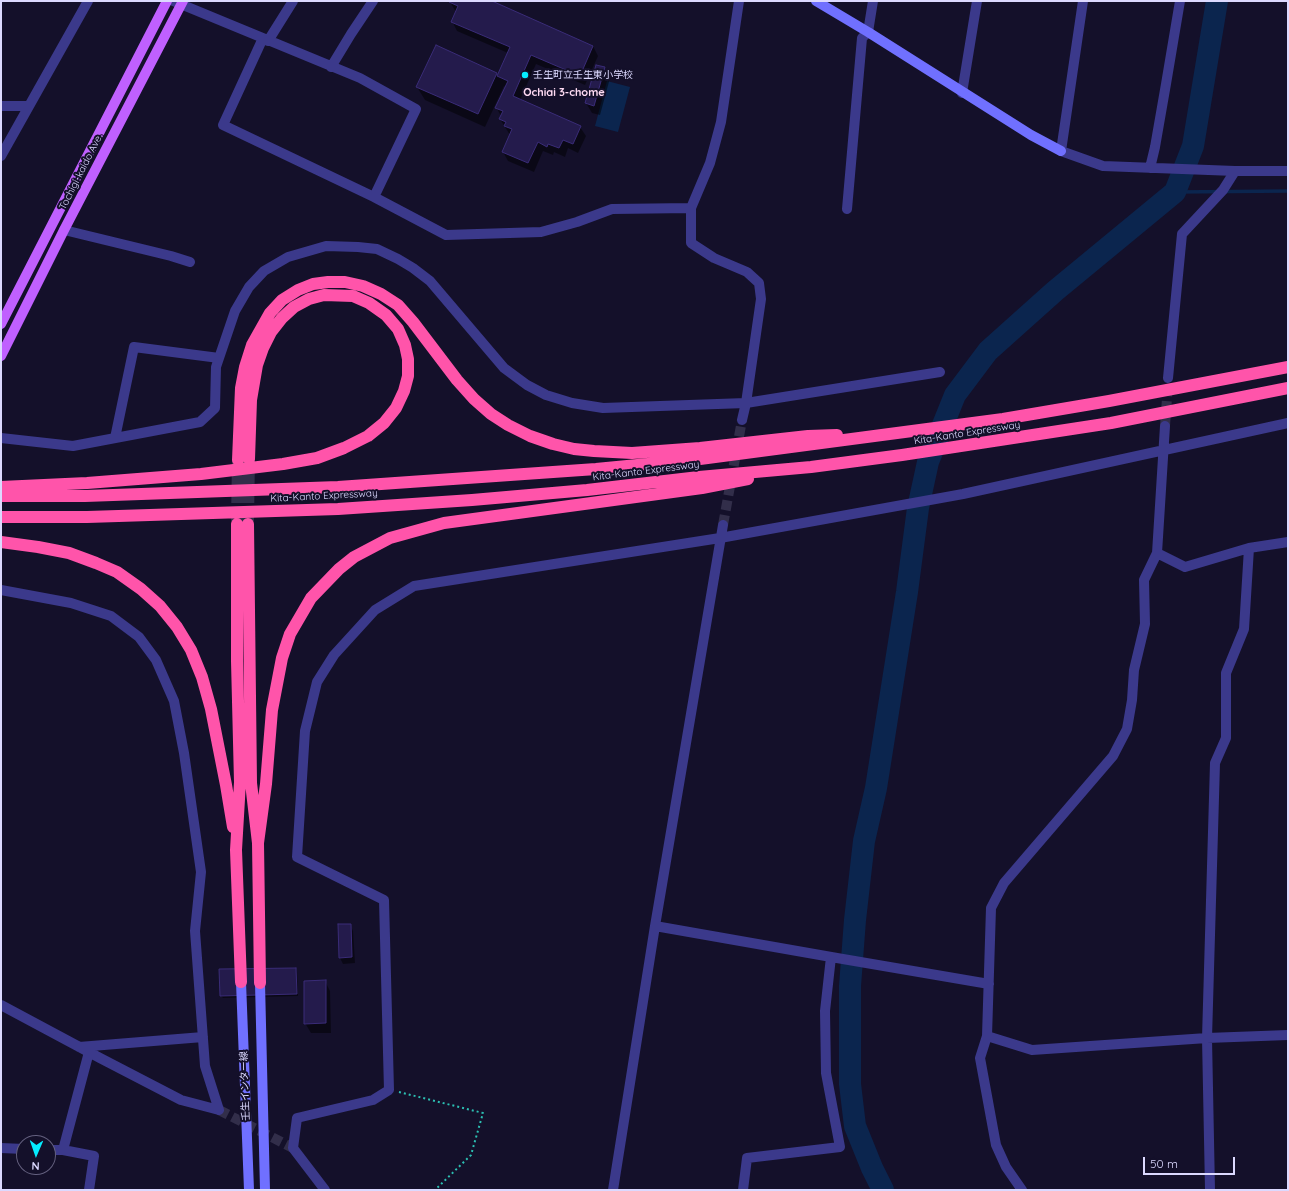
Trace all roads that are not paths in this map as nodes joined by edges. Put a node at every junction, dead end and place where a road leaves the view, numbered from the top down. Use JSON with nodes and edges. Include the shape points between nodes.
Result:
{"nodes":[{"id":1,"x":88,"y":1,"type":"edge"},
{"id":2,"x":167,"y":1,"type":"edge"},
{"id":3,"x":292,"y":1,"type":"edge"},
{"id":4,"x":373,"y":1,"type":"edge"},
{"id":5,"x":739,"y":1,"type":"edge"},
{"id":6,"x":816,"y":1,"type":"edge"},
{"id":7,"x":872,"y":1,"type":"edge"},
{"id":8,"x":977,"y":1,"type":"edge"},
{"id":9,"x":1083,"y":1,"type":"edge"},
{"id":10,"x":1180,"y":1,"type":"edge"},
{"id":11,"x":179,"y":2,"type":"edge"},
{"id":12,"x":868,"y":32,"type":"junction"},
{"id":13,"x":265,"y":40,"type":"junction"},
{"id":14,"x":331,"y":67,"type":"junction"},
{"id":15,"x":962,"y":93,"type":"junction"},
{"id":16,"x":1,"y":106,"type":"edge"},
{"id":17,"x":29,"y":106,"type":"junction"},
{"id":18,"x":1061,"y":151,"type":"junction"},
{"id":19,"x":1,"y":156,"type":"edge"},
{"id":20,"x":1150,"y":168,"type":"junction"},
{"id":21,"x":1235,"y":171,"type":"junction"},
{"id":22,"x":1288,"y":171,"type":"edge"},
{"id":23,"x":374,"y":197,"type":"junction"},
{"id":24,"x":691,"y":208,"type":"junction"},
{"id":25,"x":847,"y":208,"type":"dead end"},
{"id":26,"x":64,"y":230,"type":"junction"},
{"id":27,"x":190,"y":262,"type":"dead end"},
{"id":28,"x":1,"y":324,"type":"edge"},
{"id":29,"x":1,"y":356,"type":"edge"},
{"id":30,"x":219,"y":358,"type":"junction"},
{"id":31,"x":1288,"y":367,"type":"edge"},
{"id":32,"x":940,"y":372,"type":"dead end"},
{"id":33,"x":1168,"y":378,"type":"tunnel mouth"},
{"id":34,"x":1288,"y":388,"type":"edge"},
{"id":35,"x":746,"y":403,"type":"junction"},
{"id":36,"x":742,"y":420,"type":"tunnel mouth"},
{"id":37,"x":1288,"y":423,"type":"edge"},
{"id":38,"x":1165,"y":426,"type":"tunnel mouth"},
{"id":39,"x":904,"y":433,"type":"junction"},
{"id":40,"x":1,"y":438,"type":"edge"},
{"id":41,"x":115,"y":438,"type":"junction"},
{"id":42,"x":1164,"y":451,"type":"junction"},
{"id":43,"x":810,"y":467,"type":"junction"},
{"id":44,"x":1,"y":487,"type":"edge"},
{"id":45,"x":1,"y":496,"type":"edge"},
{"id":46,"x":1,"y":518,"type":"edge"},
{"id":47,"x":723,"y":525,"type":"tunnel mouth"},
{"id":48,"x":720,"y":538,"type":"junction"},
{"id":49,"x":1,"y":542,"type":"edge"},
{"id":50,"x":1288,"y":542,"type":"edge"},
{"id":51,"x":1249,"y":548,"type":"junction"},
{"id":52,"x":1157,"y":553,"type":"junction"},
{"id":53,"x":1,"y":590,"type":"edge"},
{"id":54,"x":258,"y":843,"type":"junction"},
{"id":55,"x":236,"y":850,"type":"junction"},
{"id":56,"x":655,"y":926,"type":"junction"},
{"id":57,"x":831,"y":957,"type":"junction"},
{"id":58,"x":241,"y":982,"type":"joint"},
{"id":59,"x":260,"y":983,"type":"joint"},
{"id":60,"x":989,"y":984,"type":"junction"},
{"id":61,"x":1,"y":1005,"type":"edge"},
{"id":62,"x":1288,"y":1035,"type":"edge"},
{"id":63,"x":987,"y":1036,"type":"junction"},
{"id":64,"x":202,"y":1037,"type":"junction"},
{"id":65,"x":1206,"y":1038,"type":"junction"},
{"id":66,"x":80,"y":1047,"type":"junction"},
{"id":67,"x":89,"y":1052,"type":"junction"},
{"id":68,"x":1,"y":1148,"type":"edge"},
{"id":69,"x":16,"y":1149,"type":"edge"},
{"id":70,"x":56,"y":1150,"type":"edge"},
{"id":71,"x":63,"y":1150,"type":"junction"},
{"id":72,"x":89,"y":1190,"type":"edge"},
{"id":73,"x":249,"y":1190,"type":"edge"},
{"id":74,"x":265,"y":1190,"type":"edge"},
{"id":75,"x":325,"y":1190,"type":"edge"},
{"id":76,"x":613,"y":1190,"type":"edge"},
{"id":77,"x":743,"y":1190,"type":"edge"},
{"id":78,"x":1022,"y":1190,"type":"edge"},
{"id":79,"x":1210,"y":1190,"type":"edge"}],
"edges":[{"from":1,"to":17,"type":"street"},
{"from":2,"to":28,"type":"main road","name":"Tochigi-kaido Ave."},
{"from":3,"to":13,"type":"street"},
{"from":4,"to":14,"type":"street"},
{"from":5,"to":24,"type":"street","via":[[721,122],[710,163]]},
{"from":6,"to":12,"type":"main road"},
{"from":7,"to":12,"type":"street"},
{"from":8,"to":15,"type":"street"},
{"from":9,"to":18,"type":"street"},
{"from":10,"to":20,"type":"street"},
{"from":11,"to":13,"type":"street"},
{"from":11,"to":26,"type":"main road","name":"Tochigi-kaido Ave."},
{"from":12,"to":15,"type":"main road"},
{"from":12,"to":25,"type":"street","via":[[862,38]]},
{"from":13,"to":14,"type":"street"},
{"from":13,"to":23,"type":"street","via":[[223,125]]},
{"from":14,"to":23,"type":"street","via":[[360,78],[416,109]]},
{"from":15,"to":18,"type":"main road"},
{"from":16,"to":17,"type":"street"},
{"from":17,"to":19,"type":"street"},
{"from":18,"to":20,"type":"street","via":[[1104,166]]},
{"from":20,"to":21,"type":"street"},
{"from":21,"to":22,"type":"street"},
{"from":21,"to":33,"type":"street","via":[[1223,190],[1182,234]]},
{"from":23,"to":24,"type":"street","via":[[446,235],[541,232],[577,222],[612,208]]},
{"from":24,"to":35,"type":"street","via":[[692,243],[714,258],[747,272],[759,283],[761,299]]},
{"from":26,"to":27,"type":"street"},
{"from":26,"to":29,"type":"main road","name":"Tochigi-kaido Ave."},
{"from":30,"to":35,"type":"street","via":[[235,312],[249,287],[264,271],[288,257],[326,246],[358,247],[377,249],[398,259],[430,281],[504,368],[527,385],[546,394],[572,403],[603,408]]},
{"from":30,"to":41,"type":"street","via":[[216,367],[215,408],[200,422]]},
{"from":30,"to":41,"type":"street","via":[[134,347]]},
{"from":31,"to":39,"type":"highway","name":"Kita-Kanto Expressway","via":[[1109,401]]},
{"from":32,"to":35,"type":"street"},
{"from":34,"to":43,"type":"highway","name":"Kita-Kanto Expressway","via":[[1111,423],[995,442]]},
{"from":35,"to":36,"type":"street"},
{"from":37,"to":42,"type":"street"},
{"from":38,"to":42,"type":"street"},
{"from":39,"to":44,"type":"highway","via":[[808,436],[632,453],[580,450],[553,444],[508,425],[474,399],[398,305],[363,286],[328,282],[313,284],[282,300],[270,312],[252,345],[241,388],[244,459],[251,400],[257,365],[263,348],[271,332],[294,307],[324,295],[353,296],[369,303],[386,315],[398,329],[405,345],[408,376],[404,391],[396,408],[384,423],[368,436],[317,458],[283,464],[201,474]]},
{"from":39,"to":45,"type":"highway","name":"Kita-Kanto Expressway","via":[[693,460],[470,479],[217,492]]},
{"from":40,"to":41,"type":"street","via":[[72,446]]},
{"from":42,"to":48,"type":"street","via":[[963,494]]},
{"from":42,"to":52,"type":"street"},
{"from":43,"to":46,"type":"highway","name":"Kita-Kanto Expressway","via":[[432,503],[203,514]]},
{"from":43,"to":54,"type":"highway","via":[[702,488],[444,523],[390,538],[354,557],[311,598],[290,634],[282,658],[272,710]]},
{"from":47,"to":48,"type":"street"},
{"from":48,"to":56,"type":"street"},
{"from":48,"to":75,"type":"street","via":[[414,586],[375,610],[334,655],[317,682],[305,731],[297,857],[384,900],[389,1090],[374,1100],[296,1118],[293,1148]]},
{"from":49,"to":55,"type":"highway","via":[[69,553],[117,572],[146,593],[173,622],[191,650],[211,709]]},
{"from":50,"to":51,"type":"street"},
{"from":51,"to":52,"type":"street","via":[[1185,567]]},
{"from":51,"to":65,"type":"street","via":[[1244,629],[1226,673],[1226,738],[1215,763]]},
{"from":52,"to":60,"type":"street","via":[[1144,580],[1145,624],[1134,670],[1127,728],[1113,756],[1004,883],[991,908]]},
{"from":53,"to":64,"type":"street","via":[[72,603],[111,616],[138,637],[156,660],[174,701],[184,753],[200,872],[195,931]]},
{"from":54,"to":55,"type":"highway","via":[[251,783],[242,524],[237,661],[240,782]]},
{"from":54,"to":59,"type":"highway"},
{"from":55,"to":58,"type":"highway"},
{"from":56,"to":57,"type":"street"},
{"from":56,"to":76,"type":"street"},
{"from":57,"to":60,"type":"street"},
{"from":57,"to":77,"type":"street","via":[[825,1011],[826,1073],[840,1147],[747,1158]]},
{"from":58,"to":73,"type":"main road","name":"壬生インター線"},
{"from":59,"to":74,"type":"main road","name":"壬生インター線"},
{"from":60,"to":63,"type":"street"},
{"from":61,"to":66,"type":"street"},
{"from":62,"to":65,"type":"street"},
{"from":63,"to":65,"type":"street","via":[[1032,1050]]},
{"from":63,"to":78,"type":"street","via":[[980,1058],[996,1145],[1006,1167]]},
{"from":64,"to":66,"type":"street"},
{"from":64,"to":67,"type":"street","via":[[205,1066],[218,1110],[181,1100]]},
{"from":65,"to":79,"type":"street"},
{"from":66,"to":67,"type":"street"},
{"from":67,"to":71,"type":"street"},
{"from":68,"to":69,"type":"street"},
{"from":70,"to":71,"type":"street"},
{"from":71,"to":72,"type":"street","via":[[94,1156]]}]}
